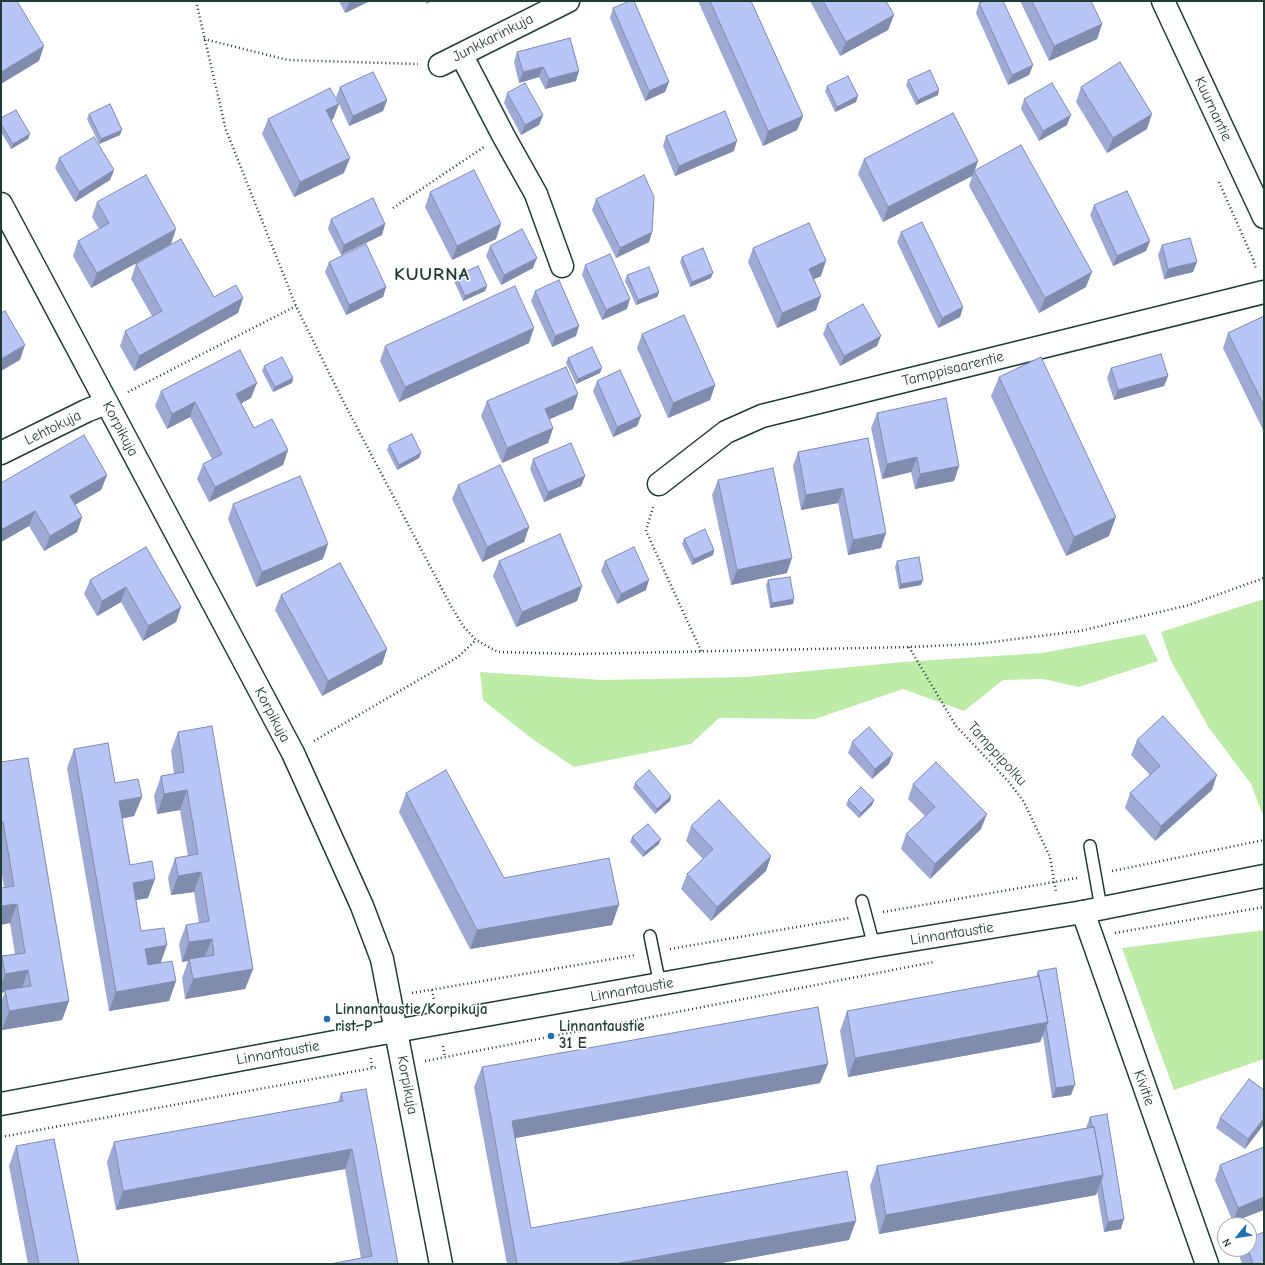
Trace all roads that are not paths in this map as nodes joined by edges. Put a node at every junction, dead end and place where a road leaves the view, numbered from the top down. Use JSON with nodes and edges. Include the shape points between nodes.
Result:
{"nodes":[{"id":1,"x":568,"y":1,"type":"edge"},
{"id":2,"x":1163,"y":1,"type":"edge"},
{"id":3,"x":462,"y":56,"type":"junction"},
{"id":4,"x":440,"y":66,"type":"road end"},
{"id":5,"x":1,"y":204,"type":"edge"},
{"id":6,"x":1264,"y":217,"type":"edge"},
{"id":7,"x":562,"y":266,"type":"dead end"},
{"id":8,"x":1264,"y":292,"type":"edge"},
{"id":9,"x":106,"y":403,"type":"junction"},
{"id":10,"x":1,"y":453,"type":"edge"},
{"id":11,"x":659,"y":484,"type":"road end"},
{"id":12,"x":1090,"y":846,"type":"dead end"},
{"id":13,"x":1264,"y":876,"type":"edge"},
{"id":14,"x":862,"y":901,"type":"dead end"},
{"id":15,"x":1092,"y":910,"type":"junction"},
{"id":16,"x":650,"y":936,"type":"dead end"},
{"id":17,"x":874,"y":946,"type":"junction"},
{"id":18,"x":660,"y":985,"type":"junction"},
{"id":19,"x":397,"y":1031,"type":"junction"},
{"id":20,"x":1,"y":1104,"type":"edge"},
{"id":21,"x":441,"y":1264,"type":"edge"},
{"id":22,"x":1207,"y":1264,"type":"edge"}],
"edges":[{"from":1,"to":3,"type":"street","name":"Junkkarinkuja"},
{"from":2,"to":6,"type":"street","name":"Kuurnantie"},
{"from":3,"to":4,"type":"street","name":"Junkkarinkuja"},
{"from":3,"to":7,"type":"street","via":[[536,194]]},
{"from":5,"to":9,"type":"street","name":"Korpikuja"},
{"from":8,"to":11,"type":"street","name":"Tamppisaarentie","via":[[762,416],[726,432]]},
{"from":9,"to":10,"type":"street","name":"Lehtokuja"},
{"from":9,"to":19,"type":"street","name":"Korpikuja","via":[[293,753],[343,861],[382,959]]},
{"from":12,"to":15,"type":"lane","via":[[1095,874]]},
{"from":13,"to":15,"type":"street","name":"Linnantaustie"},
{"from":14,"to":17,"type":"lane"},
{"from":15,"to":17,"type":"street","name":"Linnantaustie"},
{"from":15,"to":22,"type":"street","name":"Kivitie"},
{"from":16,"to":18,"type":"lane"},
{"from":17,"to":18,"type":"street","name":"Linnantaustie"},
{"from":18,"to":19,"type":"street","name":"Linnantaustie"},
{"from":19,"to":20,"type":"street","name":"Linnantaustie"},
{"from":19,"to":21,"type":"street","name":"Korpikuja"}]}
